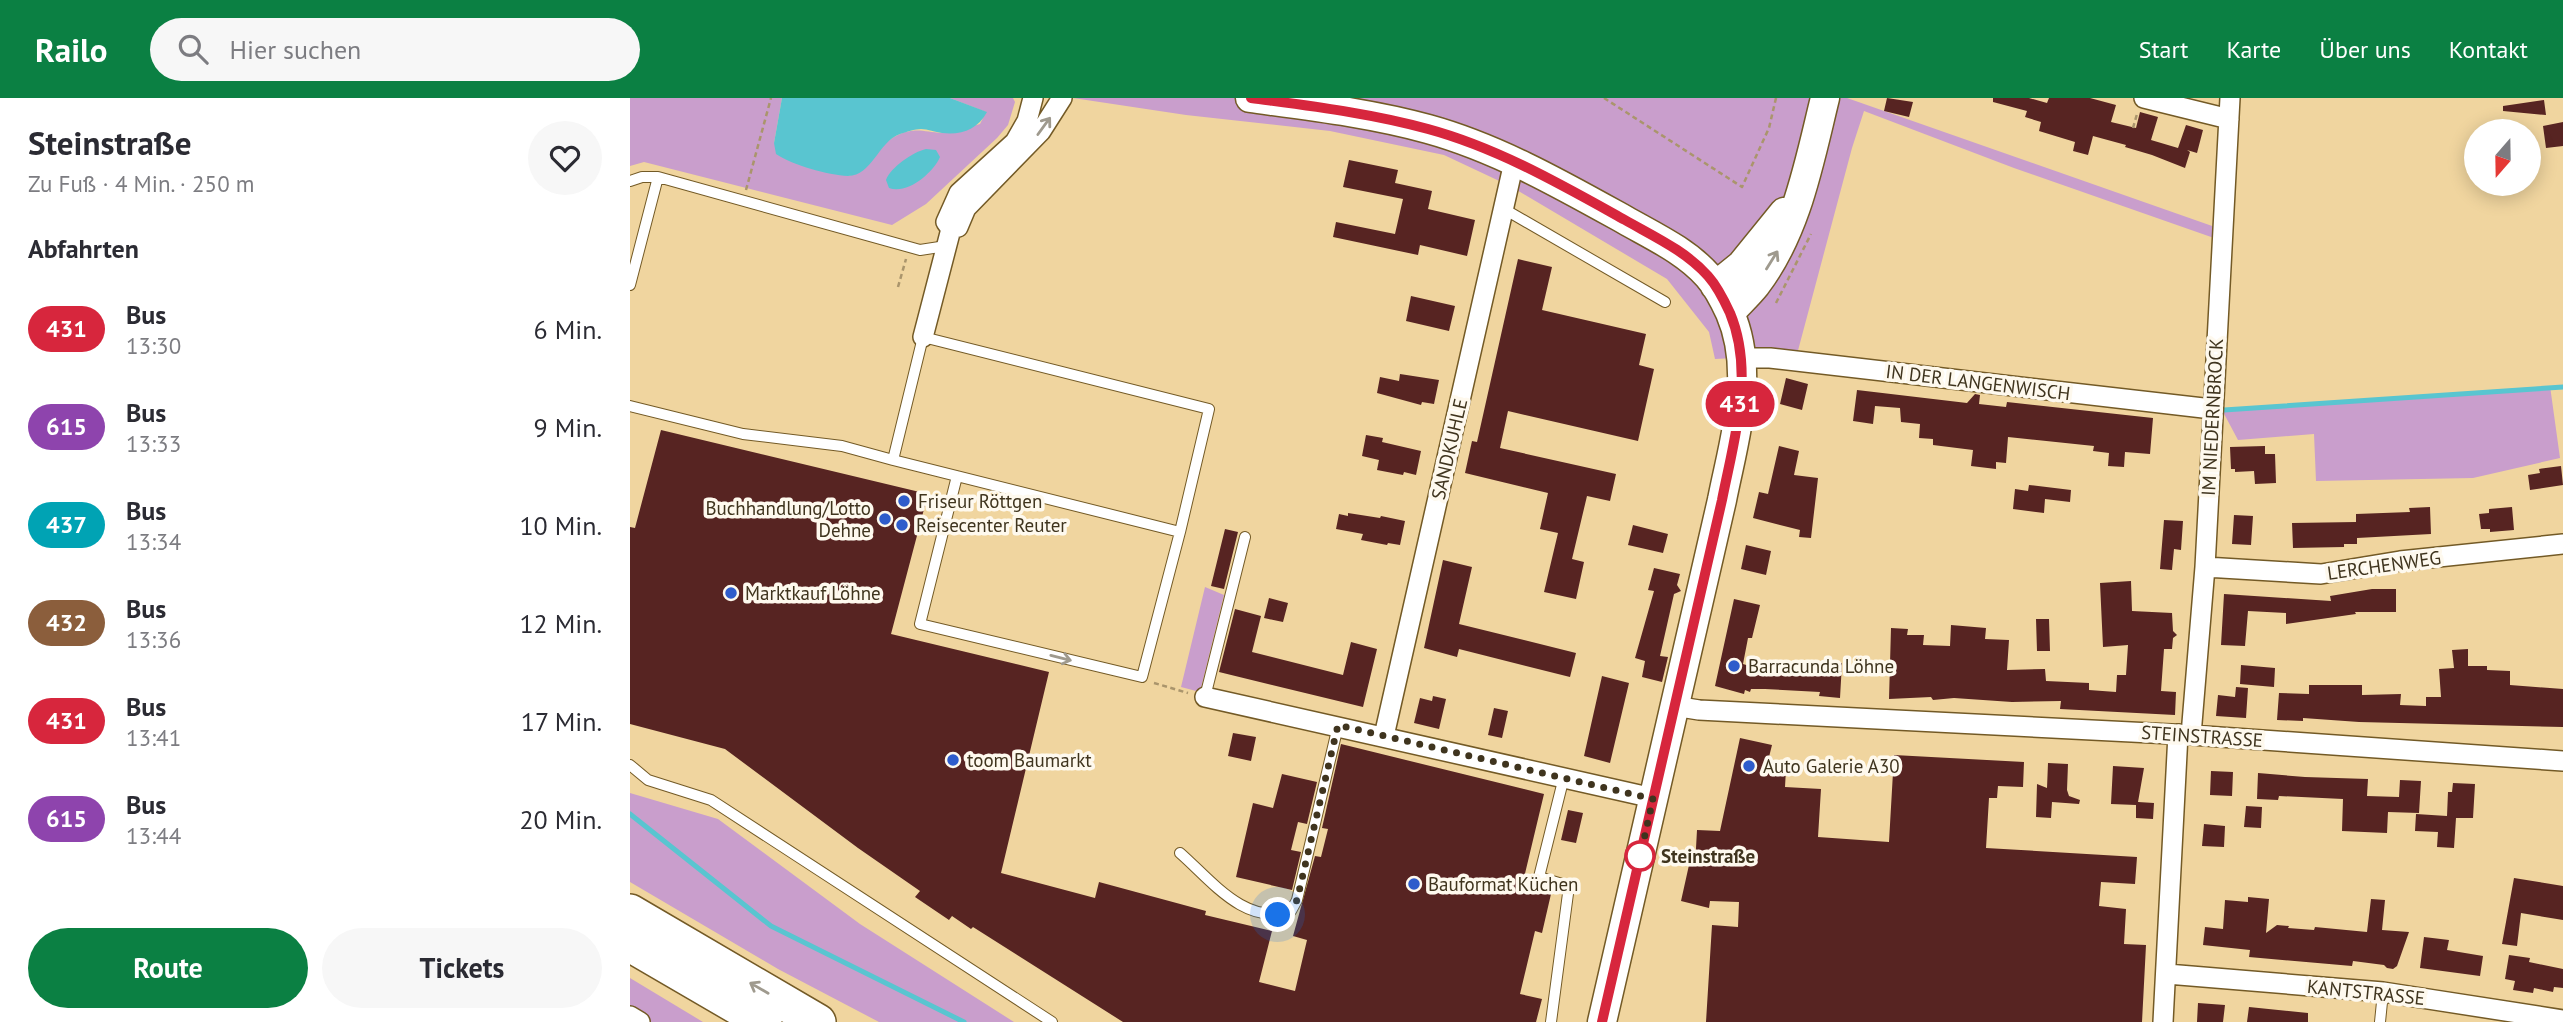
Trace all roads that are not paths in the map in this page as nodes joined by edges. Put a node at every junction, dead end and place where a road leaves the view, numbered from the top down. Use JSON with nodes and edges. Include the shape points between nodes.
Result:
{"nodes":[{"id":1,"x":1033,"y":98,"type":"edge"},
{"id":2,"x":1062,"y":98,"type":"edge"},
{"id":3,"x":1250,"y":98,"type":"edge"},
{"id":4,"x":1825,"y":98,"type":"edge"},
{"id":5,"x":2144,"y":98,"type":"edge"},
{"id":6,"x":2230,"y":98,"type":"edge"},
{"id":7,"x":2229,"y":118,"type":"junction"},
{"id":8,"x":1514,"y":162,"type":"junction"},
{"id":9,"x":1807,"y":169,"type":"junction"},
{"id":10,"x":658,"y":177,"type":"junction"},
{"id":11,"x":630,"y":181,"type":"edge"},
{"id":12,"x":1504,"y":209,"type":"junction"},
{"id":13,"x":948,"y":237,"type":"junction"},
{"id":14,"x":630,"y":285,"type":"edge"},
{"id":15,"x":1715,"y":286,"type":"junction"},
{"id":16,"x":1665,"y":302,"type":"dead end"},
{"id":17,"x":1730,"y":313,"type":"junction"},
{"id":18,"x":923,"y":337,"type":"junction"},
{"id":19,"x":1742,"y":358,"type":"junction"},
{"id":20,"x":630,"y":406,"type":"edge"},
{"id":21,"x":2212,"y":409,"type":"junction"},
{"id":22,"x":893,"y":460,"type":"junction"},
{"id":23,"x":957,"y":476,"type":"junction"},
{"id":24,"x":1180,"y":532,"type":"junction"},
{"id":25,"x":1245,"y":537,"type":"dead end"},
{"id":26,"x":2563,"y":544,"type":"edge"},
{"id":27,"x":2205,"y":567,"type":"junction"},
{"id":28,"x":1205,"y":696,"type":"joint"},
{"id":29,"x":1674,"y":706,"type":"junction"},
{"id":30,"x":1338,"y":725,"type":"junction"},
{"id":31,"x":2184,"y":734,"type":"junction"},
{"id":32,"x":1384,"y":736,"type":"junction"},
{"id":33,"x":2563,"y":761,"type":"edge"},
{"id":34,"x":630,"y":765,"type":"edge"},
{"id":35,"x":1564,"y":777,"type":"junction"},
{"id":36,"x":1653,"y":799,"type":"junction"},
{"id":37,"x":1180,"y":853,"type":"dead end"},
{"id":38,"x":630,"y":912,"type":"edge"},
{"id":39,"x":630,"y":944,"type":"edge"},
{"id":40,"x":2168,"y":974,"type":"junction"},
{"id":41,"x":2383,"y":992,"type":"junction"},
{"id":42,"x":630,"y":1016,"type":"edge"},
{"id":43,"x":2563,"y":1020,"type":"edge"},
{"id":44,"x":640,"y":1022,"type":"edge"},
{"id":45,"x":764,"y":1022,"type":"edge"},
{"id":46,"x":818,"y":1022,"type":"edge"},
{"id":47,"x":1052,"y":1022,"type":"edge"},
{"id":48,"x":1551,"y":1022,"type":"edge"},
{"id":49,"x":1602,"y":1022,"type":"edge"},
{"id":50,"x":2164,"y":1022,"type":"edge"},
{"id":51,"x":2380,"y":1022,"type":"edge"}],
"edges":[{"from":1,"to":13,"type":"street","via":[[1016,142],[958,193],[946,222]]},
{"from":13,"to":2,"type":"street","one_way":true,"via":[[966,208],[1041,131]]},
{"from":3,"to":8,"type":"main road","via":[[1414,125]]},
{"from":4,"to":9,"type":"main road"},
{"from":5,"to":7,"type":"street"},
{"from":6,"to":7,"type":"street","name":"IM NIEDERNBROCK"},
{"from":7,"to":21,"type":"street","name":"IM NIEDERNBROCK"},
{"from":8,"to":12,"type":"street","name":"SANDKUHLE"},
{"from":8,"to":15,"type":"main road","via":[[1672,247]]},
{"from":9,"to":15,"type":"main road","via":[[1788,207],[1741,265]]},
{"from":17,"to":9,"type":"main road","one_way":true,"via":[[1755,286],[1777,251],[1793,220]]},
{"from":10,"to":11,"type":"lane"},
{"from":10,"to":13,"type":"lane","via":[[920,250]]},
{"from":10,"to":14,"type":"lane"},
{"from":12,"to":16,"type":"lane"},
{"from":12,"to":32,"type":"street","name":"SANDKUHLE"},
{"from":13,"to":18,"type":"street"},
{"from":15,"to":17,"type":"main road"},
{"from":17,"to":19,"type":"main road"},
{"from":18,"to":22,"type":"lane"},
{"from":18,"to":24,"type":"lane","via":[[1209,409]]},
{"from":19,"to":21,"type":"street","name":"IN DER LANGENWISCH"},
{"from":19,"to":29,"type":"main road","via":[[1742,390],[1730,461]]},
{"from":20,"to":22,"type":"lane","via":[[743,434],[842,446]]},
{"from":21,"to":27,"type":"street","name":"IM NIEDERNBROCK"},
{"from":22,"to":23,"type":"lane"},
{"from":23,"to":24,"type":"lane"},
{"from":23,"to":24,"type":"lane","one_way":true,"via":[[920,624],[1142,677]]},
{"from":25,"to":28,"type":"lane"},
{"from":26,"to":27,"type":"street","name":"LERCHENWEG","via":[[2321,574]]},
{"from":27,"to":31,"type":"street","name":"IM NIEDERNBROCK"},
{"from":28,"to":30,"type":"street"},
{"from":29,"to":31,"type":"street","name":"STEINSTRASSE"},
{"from":29,"to":36,"type":"main road"},
{"from":30,"to":32,"type":"street"},
{"from":30,"to":37,"type":"lane","via":[[1291,911],[1278,915],[1240,906]]},
{"from":31,"to":33,"type":"street","name":"STEINSTRASSE"},
{"from":31,"to":40,"type":"street","name":"IM NIEDERNBROCK"},
{"from":32,"to":35,"type":"street"},
{"from":34,"to":47,"type":"lane","via":[[648,780],[711,800]]},
{"from":35,"to":36,"type":"street"},
{"from":35,"to":48,"type":"lane","via":[[1539,877],[1569,887]]},
{"from":36,"to":49,"type":"main road"},
{"from":46,"to":38,"type":"highway","one_way":true},
{"from":39,"to":45,"type":"highway"},
{"from":40,"to":41,"type":"street","name":"KANTSTRASSE"},
{"from":40,"to":50,"type":"street","name":"IM NIEDERNBROCK"},
{"from":41,"to":43,"type":"street","name":"KANTSTRASSE"},
{"from":41,"to":51,"type":"lane"},
{"from":42,"to":44,"type":"street"}]}
